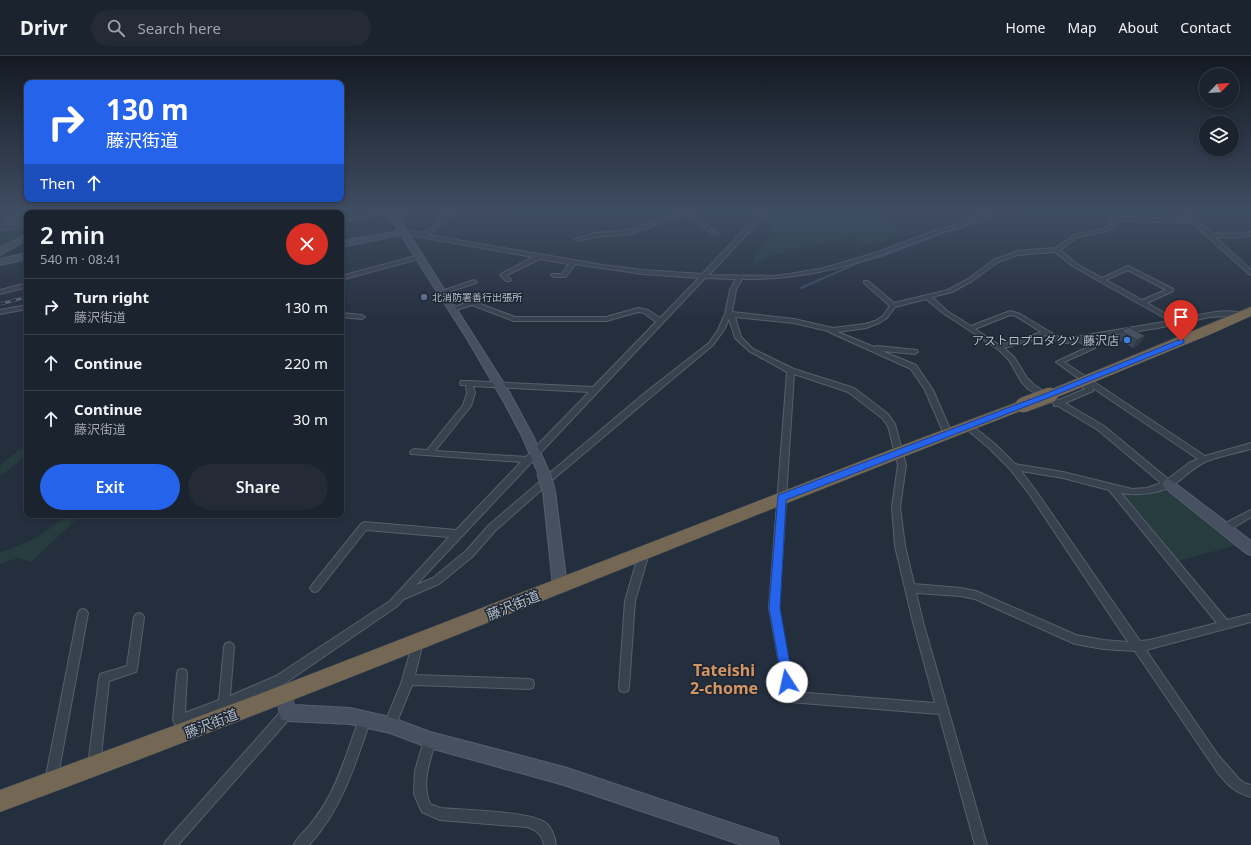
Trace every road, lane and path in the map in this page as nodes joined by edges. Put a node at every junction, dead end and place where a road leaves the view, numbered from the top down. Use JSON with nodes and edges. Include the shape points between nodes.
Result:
{"nodes":[{"id":1,"x":414,"y":249,"type":"edge"},
{"id":2,"x":500,"y":249,"type":"edge"},
{"id":3,"x":731,"y":249,"type":"edge"},
{"id":4,"x":894,"y":249,"type":"edge"},
{"id":5,"x":1224,"y":249,"type":"edge"},
{"id":6,"x":1056,"y":250,"type":"joint"},
{"id":7,"x":540,"y":256,"type":"junction"},
{"id":8,"x":24,"y":257,"type":"edge"},
{"id":9,"x":420,"y":258,"type":"junction"},
{"id":10,"x":574,"y":261,"type":"junction"},
{"id":11,"x":0,"y":262,"type":"edge"},
{"id":12,"x":1251,"y":273,"type":"edge"},
{"id":13,"x":554,"y":275,"type":"dead end"},
{"id":14,"x":344,"y":277,"type":"edge"},
{"id":15,"x":704,"y":277,"type":"junction"},
{"id":16,"x":740,"y":277,"type":"junction"},
{"id":17,"x":508,"y":280,"type":"dead end"},
{"id":18,"x":1102,"y":280,"type":"junction"},
{"id":19,"x":474,"y":282,"type":"dead end"},
{"id":20,"x":866,"y":282,"type":"dead end"},
{"id":21,"x":24,"y":286,"type":"edge"},
{"id":22,"x":0,"y":292,"type":"edge"},
{"id":23,"x":442,"y":292,"type":"junction"},
{"id":24,"x":928,"y":297,"type":"junction"},
{"id":25,"x":1143,"y":302,"type":"junction"},
{"id":26,"x":893,"y":306,"type":"junction"},
{"id":27,"x":24,"y":308,"type":"edge"},
{"id":28,"x":453,"y":309,"type":"junction"},
{"id":29,"x":0,"y":312,"type":"edge"},
{"id":30,"x":1247,"y":313,"type":"edge"},
{"id":31,"x":730,"y":314,"type":"junction"},
{"id":32,"x":344,"y":315,"type":"edge"},
{"id":33,"x":362,"y":317,"type":"dead end"},
{"id":34,"x":1175,"y":321,"type":"junction"},
{"id":35,"x":660,"y":322,"type":"junction"},
{"id":36,"x":970,"y":328,"type":"junction"},
{"id":37,"x":827,"y":329,"type":"junction"},
{"id":38,"x":836,"y":330,"type":"junction"},
{"id":39,"x":1046,"y":332,"type":"junction"},
{"id":40,"x":1079,"y":338,"type":"junction"},
{"id":41,"x":998,"y":347,"type":"junction"},
{"id":42,"x":915,"y":352,"type":"dead end"},
{"id":43,"x":791,"y":371,"type":"junction"},
{"id":44,"x":1082,"y":381,"type":"junction"},
{"id":45,"x":499,"y":384,"type":"junction"},
{"id":46,"x":596,"y":390,"type":"junction"},
{"id":47,"x":1053,"y":399,"type":"junction"},
{"id":48,"x":967,"y":426,"type":"junction"},
{"id":49,"x":948,"y":434,"type":"junction"},
{"id":50,"x":1251,"y":446,"type":"edge"},
{"id":51,"x":414,"y":452,"type":"dead end"},
{"id":52,"x":429,"y":453,"type":"junction"},
{"id":53,"x":899,"y":453,"type":"junction"},
{"id":54,"x":532,"y":456,"type":"junction"},
{"id":55,"x":1204,"y":459,"type":"junction"},
{"id":56,"x":1014,"y":467,"type":"junction"},
{"id":57,"x":1168,"y":484,"type":"junction"},
{"id":58,"x":1112,"y":488,"type":"junction"},
{"id":59,"x":782,"y":498,"type":"junction"},
{"id":60,"x":1251,"y":513,"type":"edge"},
{"id":61,"x":1225,"y":528,"type":"junction"},
{"id":62,"x":459,"y":534,"type":"junction"},
{"id":63,"x":1251,"y":549,"type":"edge"},
{"id":64,"x":644,"y":553,"type":"junction"},
{"id":65,"x":560,"y":586,"type":"junction"},
{"id":66,"x":315,"y":588,"type":"dead end"},
{"id":67,"x":910,"y":588,"type":"junction"},
{"id":68,"x":401,"y":596,"type":"junction"},
{"id":69,"x":84,"y":613,"type":"dead end"},
{"id":70,"x":139,"y":617,"type":"dead end"},
{"id":71,"x":1251,"y":618,"type":"edge"},
{"id":72,"x":1225,"y":625,"type":"junction"},
{"id":73,"x":418,"y":642,"type":"junction"},
{"id":74,"x":1138,"y":647,"type":"junction"},
{"id":75,"x":229,"y":648,"type":"dead end"},
{"id":76,"x":182,"y":674,"type":"dead end"},
{"id":77,"x":409,"y":680,"type":"junction"},
{"id":78,"x":528,"y":684,"type":"dead end"},
{"id":79,"x":624,"y":686,"type":"dead end"},
{"id":80,"x":224,"y":703,"type":"junction"},
{"id":81,"x":286,"y":704,"type":"junction"},
{"id":82,"x":943,"y":709,"type":"junction"},
{"id":83,"x":365,"y":718,"type":"junction"},
{"id":84,"x":189,"y":724,"type":"junction"},
{"id":85,"x":390,"y":725,"type":"junction"},
{"id":86,"x":430,"y":740,"type":"junction"},
{"id":87,"x":94,"y":767,"type":"junction"},
{"id":88,"x":51,"y":783,"type":"junction"},
{"id":89,"x":1251,"y":791,"type":"edge"},
{"id":90,"x":0,"y":801,"type":"edge"},
{"id":91,"x":170,"y":845,"type":"edge"},
{"id":92,"x":300,"y":845,"type":"edge"},
{"id":93,"x":550,"y":845,"type":"edge"},
{"id":94,"x":770,"y":845,"type":"edge"},
{"id":95,"x":980,"y":845,"type":"edge"}],
"edges":[{"from":1,"to":9,"type":"street"},
{"from":2,"to":7,"type":"street"},
{"from":3,"to":15,"type":"street"},
{"from":4,"to":16,"type":"street","via":[[790,276]]},
{"from":5,"to":12,"type":"street"},
{"from":6,"to":18,"type":"street","via":[[1076,266]]},
{"from":6,"to":24,"type":"street","via":[[1017,253],[996,261],[950,291]]},
{"from":7,"to":10,"type":"street"},
{"from":7,"to":17,"type":"street","via":[[503,275]]},
{"from":8,"to":11,"type":"street"},
{"from":9,"to":14,"type":"street"},
{"from":9,"to":23,"type":"street"},
{"from":10,"to":13,"type":"street","via":[[564,276]]},
{"from":10,"to":15,"type":"street","via":[[654,274]]},
{"from":15,"to":16,"type":"street"},
{"from":15,"to":35,"type":"street"},
{"from":16,"to":31,"type":"street","via":[[730,298]]},
{"from":18,"to":25,"type":"street"},
{"from":18,"to":25,"type":"street","via":[[1128,268],[1171,290]]},
{"from":19,"to":23,"type":"street"},
{"from":20,"to":26,"type":"street"},
{"from":21,"to":22,"type":"street"},
{"from":23,"to":28,"type":"street"},
{"from":24,"to":26,"type":"street","via":[[910,299]]},
{"from":24,"to":36,"type":"street"},
{"from":25,"to":34,"type":"street"},
{"from":26,"to":38,"type":"street","via":[[885,317],[877,322]]},
{"from":27,"to":29,"type":"street"},
{"from":28,"to":35,"type":"street","via":[[472,303],[514,319],[606,319],[638,310],[646,311]]},
{"from":28,"to":45,"type":"street"},
{"from":30,"to":34,"type":"street","via":[[1213,314]]},
{"from":30,"to":44,"type":"highway"},
{"from":31,"to":37,"type":"street","via":[[794,321]]},
{"from":31,"to":43,"type":"street","via":[[742,343]]},
{"from":31,"to":68,"type":"street","via":[[711,344],[548,479],[492,528],[469,554],[436,581]]},
{"from":32,"to":33,"type":"street"},
{"from":34,"to":40,"type":"street"},
{"from":35,"to":46,"type":"street"},
{"from":36,"to":39,"type":"street","via":[[1010,313]]},
{"from":36,"to":41,"type":"street"},
{"from":37,"to":38,"type":"street"},
{"from":37,"to":49,"type":"street","via":[[914,367],[929,390]]},
{"from":38,"to":42,"type":"street","via":[[880,349]]},
{"from":39,"to":40,"type":"street","via":[[1061,341],[1068,342]]},
{"from":39,"to":41,"type":"street"},
{"from":40,"to":44,"type":"street","via":[[1093,347],[1059,362]]},
{"from":41,"to":47,"type":"street","via":[[1012,359],[1031,387]]},
{"from":43,"to":53,"type":"street","via":[[843,386],[858,394],[889,421]]},
{"from":43,"to":59,"type":"street"},
{"from":44,"to":47,"type":"highway"},
{"from":44,"to":55,"type":"street"},
{"from":45,"to":46,"type":"street"},
{"from":45,"to":52,"type":"street","via":[[467,383],[471,393],[467,406]]},
{"from":45,"to":54,"type":"street","via":[[520,421]]},
{"from":46,"to":54,"type":"street"},
{"from":47,"to":48,"type":"highway","name":"藤沢街道","bridge":true,"via":[[1024,405]]},
{"from":47,"to":57,"type":"street","via":[[1101,428]]},
{"from":48,"to":49,"type":"highway","name":"藤沢街道"},
{"from":48,"to":56,"type":"street"},
{"from":49,"to":53,"type":"highway","name":"藤沢街道"},
{"from":50,"to":55,"type":"street"},
{"from":51,"to":52,"type":"street"},
{"from":52,"to":54,"type":"street"},
{"from":53,"to":59,"type":"highway","name":"藤沢街道"},
{"from":53,"to":67,"type":"street","via":[[902,466],[897,518],[900,546]]},
{"from":54,"to":62,"type":"street"},
{"from":54,"to":65,"type":"street","bridge":true,"via":[[543,472],[549,492]]},
{"from":55,"to":57,"type":"street"},
{"from":56,"to":58,"type":"street","via":[[1063,474]]},
{"from":56,"to":74,"type":"street"},
{"from":57,"to":58,"type":"street","via":[[1140,492]]},
{"from":57,"to":61,"type":"street"},
{"from":58,"to":72,"type":"street"},
{"from":59,"to":64,"type":"highway","name":"藤沢街道"},
{"from":59,"to":82,"type":"street","via":[[774,608],[790,697]]},
{"from":60,"to":61,"type":"street"},
{"from":61,"to":63,"type":"street"},
{"from":62,"to":66,"type":"street","via":[[364,526]]},
{"from":62,"to":68,"type":"street"},
{"from":64,"to":65,"type":"highway","name":"藤沢街道"},
{"from":64,"to":79,"type":"street","via":[[630,601]]},
{"from":65,"to":73,"type":"highway","name":"藤沢街道"},
{"from":67,"to":74,"type":"street","via":[[960,592],[976,596],[1075,639]]},
{"from":67,"to":82,"type":"street"},
{"from":68,"to":80,"type":"street","via":[[393,604],[280,680]]},
{"from":69,"to":88,"type":"street"},
{"from":70,"to":87,"type":"street","via":[[132,669],[104,678]]},
{"from":71,"to":72,"type":"street"},
{"from":72,"to":74,"type":"street"},
{"from":73,"to":77,"type":"street"},
{"from":73,"to":81,"type":"highway","name":"藤沢街道"},
{"from":74,"to":89,"type":"street","via":[[1214,760],[1236,784]]},
{"from":75,"to":80,"type":"street"},
{"from":76,"to":84,"type":"street","via":[[179,720]]},
{"from":77,"to":78,"type":"street"},
{"from":77,"to":85,"type":"street"},
{"from":80,"to":84,"type":"street"},
{"from":81,"to":83,"type":"street"},
{"from":81,"to":84,"type":"highway","name":"藤沢街道"},
{"from":81,"to":91,"type":"street"},
{"from":82,"to":95,"type":"street"},
{"from":83,"to":85,"type":"street"},
{"from":83,"to":92,"type":"street","via":[[345,777],[327,813],[315,831]]},
{"from":84,"to":87,"type":"highway","name":"藤沢街道"},
{"from":85,"to":86,"type":"street"},
{"from":86,"to":93,"type":"street","via":[[421,771],[420,794],[426,808],[440,814],[536,823],[545,830]]},
{"from":86,"to":94,"type":"street","via":[[564,776]]},
{"from":87,"to":88,"type":"highway","name":"藤沢街道"},
{"from":88,"to":90,"type":"highway","name":"藤沢街道"}]}
